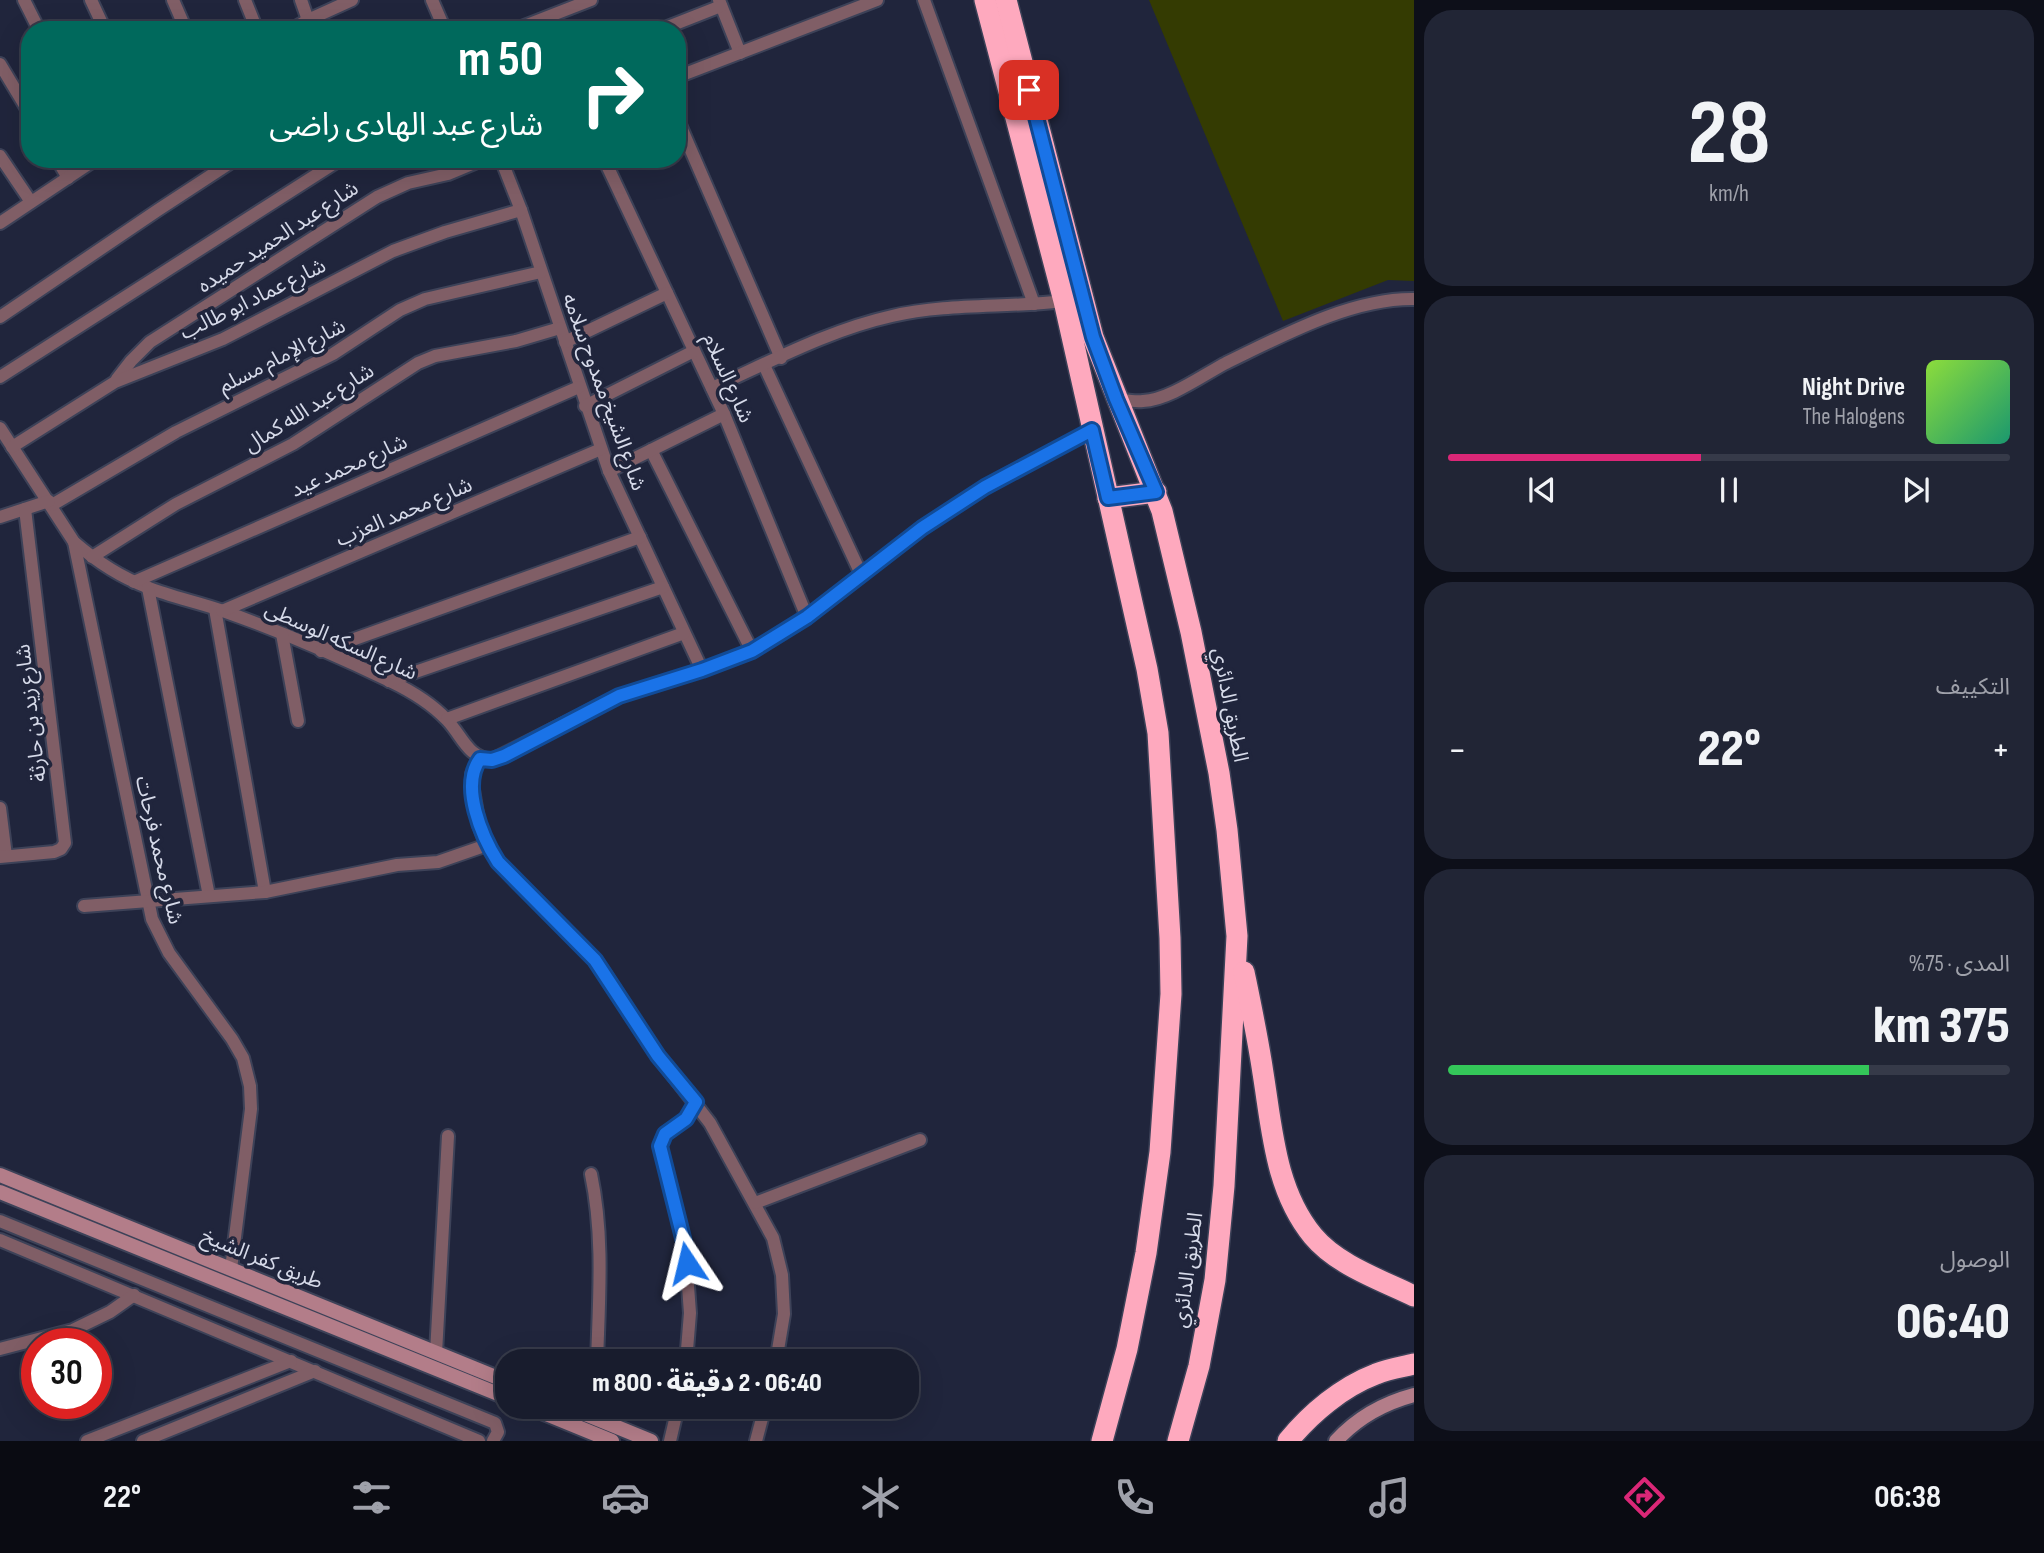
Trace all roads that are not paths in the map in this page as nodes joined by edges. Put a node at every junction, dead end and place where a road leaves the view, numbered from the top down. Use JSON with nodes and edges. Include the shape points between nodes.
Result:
{"nodes":[{"id":1,"x":24,"y":0,"type":"edge"},
{"id":2,"x":91,"y":0,"type":"edge"},
{"id":3,"x":173,"y":0,"type":"edge"},
{"id":4,"x":246,"y":0,"type":"edge"},
{"id":5,"x":301,"y":0,"type":"edge"},
{"id":6,"x":352,"y":0,"type":"edge"},
{"id":7,"x":432,"y":0,"type":"edge"},
{"id":8,"x":591,"y":0,"type":"edge"},
{"id":9,"x":877,"y":0,"type":"edge"},
{"id":10,"x":924,"y":0,"type":"edge"},
{"id":11,"x":985,"y":0,"type":"edge"},
{"id":12,"x":1006,"y":0,"type":"edge"},
{"id":13,"x":720,"y":3,"type":"edge"},
{"id":14,"x":307,"y":20,"type":"joint"},
{"id":15,"x":34,"y":21,"type":"edge"},
{"id":16,"x":100,"y":21,"type":"edge"},
{"id":17,"x":182,"y":21,"type":"edge"},
{"id":18,"x":254,"y":21,"type":"edge"},
{"id":19,"x":441,"y":21,"type":"edge"},
{"id":20,"x":537,"y":21,"type":"edge"},
{"id":21,"x":680,"y":21,"type":"edge"},
{"id":22,"x":740,"y":53,"type":"junction"},
{"id":23,"x":0,"y":64,"type":"edge"},
{"id":24,"x":686,"y":74,"type":"edge"},
{"id":25,"x":21,"y":99,"type":"edge"},
{"id":26,"x":686,"y":139,"type":"edge"},
{"id":27,"x":0,"y":156,"type":"edge"},
{"id":28,"x":62,"y":168,"type":"edge"},
{"id":29,"x":83,"y":168,"type":"edge"},
{"id":30,"x":223,"y":168,"type":"edge"},
{"id":31,"x":327,"y":168,"type":"edge"},
{"id":32,"x":462,"y":168,"type":"edge"},
{"id":33,"x":505,"y":168,"type":"edge"},
{"id":34,"x":608,"y":168,"type":"edge"},
{"id":35,"x":68,"y":178,"type":"junction"},
{"id":36,"x":31,"y":202,"type":"junction"},
{"id":37,"x":521,"y":210,"type":"junction"},
{"id":38,"x":1051,"y":216,"type":"junction"},
{"id":39,"x":0,"y":223,"type":"edge"},
{"id":40,"x":541,"y":272,"type":"junction"},
{"id":41,"x":667,"y":293,"type":"junction"},
{"id":42,"x":1414,"y":299,"type":"edge"},
{"id":43,"x":1063,"y":301,"type":"junction"},
{"id":44,"x":1034,"y":304,"type":"junction"},
{"id":45,"x":0,"y":317,"type":"edge"},
{"id":46,"x":560,"y":328,"type":"junction"},
{"id":47,"x":565,"y":342,"type":"junction"},
{"id":48,"x":694,"y":351,"type":"junction"},
{"id":49,"x":781,"y":358,"type":"junction"},
{"id":50,"x":764,"y":365,"type":"junction"},
{"id":51,"x":0,"y":377,"type":"edge"},
{"id":52,"x":115,"y":382,"type":"junction"},
{"id":53,"x":579,"y":387,"type":"junction"},
{"id":54,"x":712,"y":388,"type":"junction"},
{"id":55,"x":1116,"y":399,"type":"junction"},
{"id":56,"x":585,"y":406,"type":"junction"},
{"id":57,"x":724,"y":414,"type":"junction"},
{"id":58,"x":0,"y":428,"type":"edge"},
{"id":59,"x":1092,"y":430,"type":"junction"},
{"id":60,"x":12,"y":447,"type":"junction"},
{"id":61,"x":601,"y":449,"type":"junction"},
{"id":62,"x":651,"y":450,"type":"junction"},
{"id":63,"x":609,"y":471,"type":"junction"},
{"id":64,"x":1156,"y":492,"type":"junction"},
{"id":65,"x":1108,"y":498,"type":"junction"},
{"id":66,"x":50,"y":503,"type":"junction"},
{"id":67,"x":25,"y":509,"type":"junction"},
{"id":68,"x":0,"y":517,"type":"edge"},
{"id":69,"x":640,"y":537,"type":"junction"},
{"id":70,"x":75,"y":542,"type":"junction"},
{"id":71,"x":92,"y":557,"type":"junction"},
{"id":72,"x":862,"y":574,"type":"junction"},
{"id":73,"x":134,"y":582,"type":"junction"},
{"id":74,"x":663,"y":587,"type":"junction"},
{"id":75,"x":148,"y":588,"type":"junction"},
{"id":76,"x":218,"y":610,"type":"junction"},
{"id":77,"x":807,"y":617,"type":"junction"},
{"id":78,"x":684,"y":633,"type":"junction"},
{"id":79,"x":282,"y":634,"type":"junction"},
{"id":80,"x":321,"y":651,"type":"junction"},
{"id":81,"x":752,"y":651,"type":"junction"},
{"id":82,"x":702,"y":670,"type":"junction"},
{"id":83,"x":389,"y":681,"type":"junction"},
{"id":84,"x":447,"y":719,"type":"junction"},
{"id":85,"x":298,"y":721,"type":"dead end"},
{"id":86,"x":480,"y":759,"type":"junction"},
{"id":87,"x":0,"y":808,"type":"edge"},
{"id":88,"x":487,"y":845,"type":"junction"},
{"id":89,"x":3,"y":857,"type":"edge"},
{"id":90,"x":265,"y":892,"type":"junction"},
{"id":91,"x":209,"y":896,"type":"junction"},
{"id":92,"x":147,"y":901,"type":"junction"},
{"id":93,"x":84,"y":906,"type":"dead end"},
{"id":94,"x":1237,"y":936,"type":"junction"},
{"id":95,"x":696,"y":1102,"type":"junction"},
{"id":96,"x":448,"y":1136,"type":"dead end"},
{"id":97,"x":920,"y":1140,"type":"dead end"},
{"id":98,"x":591,"y":1174,"type":"dead end"},
{"id":99,"x":0,"y":1175,"type":"edge"},
{"id":100,"x":0,"y":1192,"type":"edge"},
{"id":101,"x":755,"y":1203,"type":"junction"},
{"id":102,"x":94,"y":1213,"type":"junction"},
{"id":103,"x":0,"y":1221,"type":"edge"},
{"id":104,"x":88,"y":1228,"type":"junction"},
{"id":105,"x":0,"y":1240,"type":"edge"},
{"id":106,"x":231,"y":1269,"type":"junction"},
{"id":107,"x":134,"y":1296,"type":"junction"},
{"id":108,"x":1414,"y":1296,"type":"edge"},
{"id":109,"x":0,"y":1349,"type":"edge"},
{"id":110,"x":597,"y":1349,"type":"edge"},
{"id":111,"x":687,"y":1349,"type":"edge"},
{"id":112,"x":778,"y":1349,"type":"edge"},
{"id":113,"x":436,"y":1353,"type":"junction"},
{"id":114,"x":291,"y":1361,"type":"junction"},
{"id":115,"x":456,"y":1361,"type":"junction"},
{"id":116,"x":1414,"y":1364,"type":"edge"},
{"id":117,"x":315,"y":1371,"type":"junction"},
{"id":118,"x":450,"y":1375,"type":"junction"},
{"id":119,"x":495,"y":1377,"type":"edge"},
{"id":120,"x":495,"y":1393,"type":"edge"},
{"id":121,"x":1414,"y":1395,"type":"edge"},
{"id":122,"x":558,"y":1419,"type":"edge"},
{"id":123,"x":608,"y":1419,"type":"edge"},
{"id":124,"x":675,"y":1419,"type":"edge"},
{"id":125,"x":762,"y":1419,"type":"edge"},
{"id":126,"x":87,"y":1441,"type":"edge"},
{"id":127,"x":143,"y":1441,"type":"edge"},
{"id":128,"x":479,"y":1441,"type":"edge"},
{"id":129,"x":493,"y":1441,"type":"edge"},
{"id":130,"x":612,"y":1441,"type":"edge"},
{"id":131,"x":651,"y":1441,"type":"edge"},
{"id":132,"x":670,"y":1441,"type":"edge"},
{"id":133,"x":756,"y":1441,"type":"edge"},
{"id":134,"x":1102,"y":1441,"type":"edge"},
{"id":135,"x":1178,"y":1441,"type":"edge"},
{"id":136,"x":1287,"y":1441,"type":"edge"},
{"id":137,"x":1336,"y":1441,"type":"edge"}],
"edges":[{"from":1,"to":15,"type":"street"},
{"from":2,"to":16,"type":"street"},
{"from":3,"to":17,"type":"street"},
{"from":4,"to":18,"type":"street"},
{"from":5,"to":14,"type":"street"},
{"from":6,"to":14,"type":"street"},
{"from":7,"to":19,"type":"street"},
{"from":8,"to":20,"type":"street"},
{"from":9,"to":22,"type":"street"},
{"from":10,"to":44,"type":"street"},
{"from":11,"to":38,"type":"highway","name":"الطريق الدائري"},
{"from":12,"to":38,"type":"highway","name":"الطريق الدائري"},
{"from":13,"to":21,"type":"street"},
{"from":13,"to":22,"type":"street"},
{"from":22,"to":24,"type":"street"},
{"from":23,"to":25,"type":"street"},
{"from":26,"to":49,"type":"street"},
{"from":27,"to":36,"type":"street"},
{"from":28,"to":35,"type":"street"},
{"from":29,"to":35,"type":"street"},
{"from":30,"to":45,"type":"street"},
{"from":31,"to":51,"type":"street"},
{"from":32,"to":52,"type":"street","name":"شارع عبد الحميد حميده","via":[[377,197],[150,342]]},
{"from":33,"to":37,"type":"street","name":"شارع الشيخ ممدوح سلامه"},
{"from":34,"to":41,"type":"street","name":"شارع السلام"},
{"from":35,"to":36,"type":"street"},
{"from":36,"to":39,"type":"street"},
{"from":37,"to":40,"type":"street","name":"شارع الشيخ ممدوح سلامه"},
{"from":37,"to":52,"type":"street","name":"شارع عماد ابو طالب","via":[[393,251],[223,338]]},
{"from":38,"to":43,"type":"highway","name":"الطريق الدائري"},
{"from":38,"to":55,"type":"highway","name":"الطريق الدائري"},
{"from":40,"to":46,"type":"street","name":"شارع الشيخ ممدوح سلامه"},
{"from":40,"to":66,"type":"street","name":"شارع الإمام مسلم","via":[[425,299],[400,310],[333,354],[176,432]]},
{"from":41,"to":47,"type":"street"},
{"from":41,"to":48,"type":"street","name":"شارع السلام"},
{"from":42,"to":55,"type":"street","via":[[1371,302],[1341,313],[1159,398]]},
{"from":43,"to":44,"type":"street"},
{"from":43,"to":59,"type":"highway","name":"الطريق الدائري"},
{"from":44,"to":49,"type":"street","via":[[892,316]]},
{"from":46,"to":47,"type":"street","name":"شارع الشيخ ممدوح سلامه"},
{"from":46,"to":71,"type":"street","name":"شارع عبد الله كمال","via":[[418,363],[293,444],[176,504]]},
{"from":47,"to":53,"type":"street","name":"شارع الشيخ ممدوح سلامه"},
{"from":48,"to":54,"type":"street","name":"شارع السلام"},
{"from":48,"to":56,"type":"street"},
{"from":49,"to":50,"type":"street"},
{"from":50,"to":54,"type":"street"},
{"from":50,"to":72,"type":"street"},
{"from":52,"to":60,"type":"street","name":"شارع عماد ابو طالب"},
{"from":53,"to":56,"type":"street","name":"شارع الشيخ ممدوح سلامه"},
{"from":53,"to":73,"type":"street","name":"شارع محمد عيد"},
{"from":54,"to":57,"type":"street","name":"شارع السلام"},
{"from":55,"to":64,"type":"highway","name":"الطريق الدائري"},
{"from":56,"to":61,"type":"street","name":"شارع الشيخ ممدوح سلامه"},
{"from":57,"to":62,"type":"street"},
{"from":57,"to":77,"type":"street","name":"شارع السلام"},
{"from":58,"to":60,"type":"street","name":"شارع السكه الوسطى"},
{"from":59,"to":65,"type":"highway","name":"الطريق الدائري"},
{"from":59,"to":72,"type":"street","via":[[985,487]]},
{"from":60,"to":66,"type":"street","name":"شارع السكه الوسطى"},
{"from":61,"to":63,"type":"street","name":"شارع الشيخ ممدوح سلامه"},
{"from":61,"to":76,"type":"street","name":"شارع محمد العزب"},
{"from":62,"to":63,"type":"street"},
{"from":62,"to":81,"type":"street"},
{"from":63,"to":69,"type":"street","name":"شارع الشيخ ممدوح سلامه"},
{"from":64,"to":65,"type":"highway"},
{"from":64,"to":94,"type":"highway","name":"الطريق الدائري","via":[[1191,632],[1219,773]]},
{"from":65,"to":134,"type":"highway","name":"الطريق الدائري","via":[[1158,733],[1171,994],[1160,1152],[1146,1253]]},
{"from":66,"to":67,"type":"street","name":"شارع الإمام مسلم"},
{"from":66,"to":70,"type":"street","name":"شارع السكه الوسطى"},
{"from":67,"to":68,"type":"street","name":"شارع الإمام مسلم"},
{"from":67,"to":89,"type":"street","name":"شارع زيد بن حارثة","via":[[65,844],[54,852]]},
{"from":69,"to":74,"type":"street","name":"شارع الشيخ ممدوح سلامه"},
{"from":69,"to":80,"type":"street"},
{"from":70,"to":71,"type":"street","name":"شارع السكه الوسطى"},
{"from":70,"to":92,"type":"street","name":"شارع محمد فرحات"},
{"from":71,"to":73,"type":"street","name":"شارع السكه الوسطى"},
{"from":72,"to":77,"type":"street"},
{"from":73,"to":75,"type":"street","name":"شارع السكه الوسطى"},
{"from":74,"to":78,"type":"street","name":"شارع الشيخ ممدوح سلامه"},
{"from":74,"to":83,"type":"street"},
{"from":75,"to":76,"type":"street","name":"شارع السكه الوسطى"},
{"from":75,"to":91,"type":"street"},
{"from":76,"to":79,"type":"street","name":"شارع السكه الوسطى"},
{"from":76,"to":90,"type":"street"},
{"from":77,"to":81,"type":"street"},
{"from":78,"to":82,"type":"street","name":"شارع الشيخ ممدوح سلامه"},
{"from":78,"to":84,"type":"street"},
{"from":79,"to":80,"type":"street","name":"شارع السكه الوسطى"},
{"from":79,"to":85,"type":"street"},
{"from":80,"to":83,"type":"street","name":"شارع السكه الوسطى"},
{"from":81,"to":82,"type":"street"},
{"from":82,"to":86,"type":"street","via":[[628,692],[504,756]]},
{"from":83,"to":84,"type":"street","name":"شارع السكه الوسطى","via":[[420,697]]},
{"from":84,"to":86,"type":"street","name":"شارع السكه الوسطى"},
{"from":86,"to":88,"type":"street","via":[[472,784]]},
{"from":87,"to":89,"type":"street"},
{"from":88,"to":90,"type":"street","via":[[438,862],[397,865]]},
{"from":88,"to":95,"type":"street","via":[[513,878],[595,960],[658,1056]]},
{"from":90,"to":91,"type":"street"},
{"from":91,"to":92,"type":"street"},
{"from":92,"to":93,"type":"street"},
{"from":92,"to":106,"type":"street","name":"شارع محمد فرحات","via":[[158,935],[243,1058],[250,1086]]},
{"from":94,"to":108,"type":"highway","via":[[1274,1153],[1293,1202],[1313,1236],[1348,1265]]},
{"from":94,"to":135,"type":"highway","name":"الطريق الدائري","via":[[1225,1173],[1214,1280],[1199,1366]]},
{"from":95,"to":101,"type":"street"},
{"from":95,"to":111,"type":"street","via":[[686,1119],[665,1134],[660,1146],[685,1246],[690,1313]]},
{"from":96,"to":113,"type":"street"},
{"from":97,"to":101,"type":"street"},
{"from":98,"to":110,"type":"street","via":[[600,1238]]},
{"from":99,"to":102,"type":"street","name":"طريق كفر الشيخ"},
{"from":100,"to":104,"type":"street","name":"طريق كفر الشيخ"},
{"from":101,"to":112,"type":"street","via":[[773,1238],[782,1275],[784,1314]]},
{"from":102,"to":104,"type":"street"},
{"from":102,"to":106,"type":"street","name":"طريق كفر الشيخ"},
{"from":103,"to":129,"type":"street","via":[[495,1423],[498,1432]]},
{"from":104,"to":118,"type":"street","name":"طريق كفر الشيخ"},
{"from":105,"to":107,"type":"street"},
{"from":106,"to":113,"type":"street","name":"طريق كفر الشيخ"},
{"from":107,"to":109,"type":"street","via":[[73,1330]]},
{"from":107,"to":114,"type":"street"},
{"from":113,"to":115,"type":"street","name":"طريق كفر الشيخ"},
{"from":114,"to":117,"type":"street"},
{"from":114,"to":126,"type":"street"},
{"from":115,"to":118,"type":"street"},
{"from":115,"to":119,"type":"street","name":"طريق كفر الشيخ"},
{"from":116,"to":136,"type":"highway","via":[[1376,1374],[1332,1399]]},
{"from":117,"to":127,"type":"street"},
{"from":117,"to":128,"type":"street"},
{"from":118,"to":120,"type":"street","name":"طريق كفر الشيخ"},
{"from":121,"to":137,"type":"street","via":[[1369,1413]]},
{"from":122,"to":130,"type":"street"},
{"from":123,"to":131,"type":"street"},
{"from":124,"to":132,"type":"street"},
{"from":125,"to":133,"type":"street"}]}
